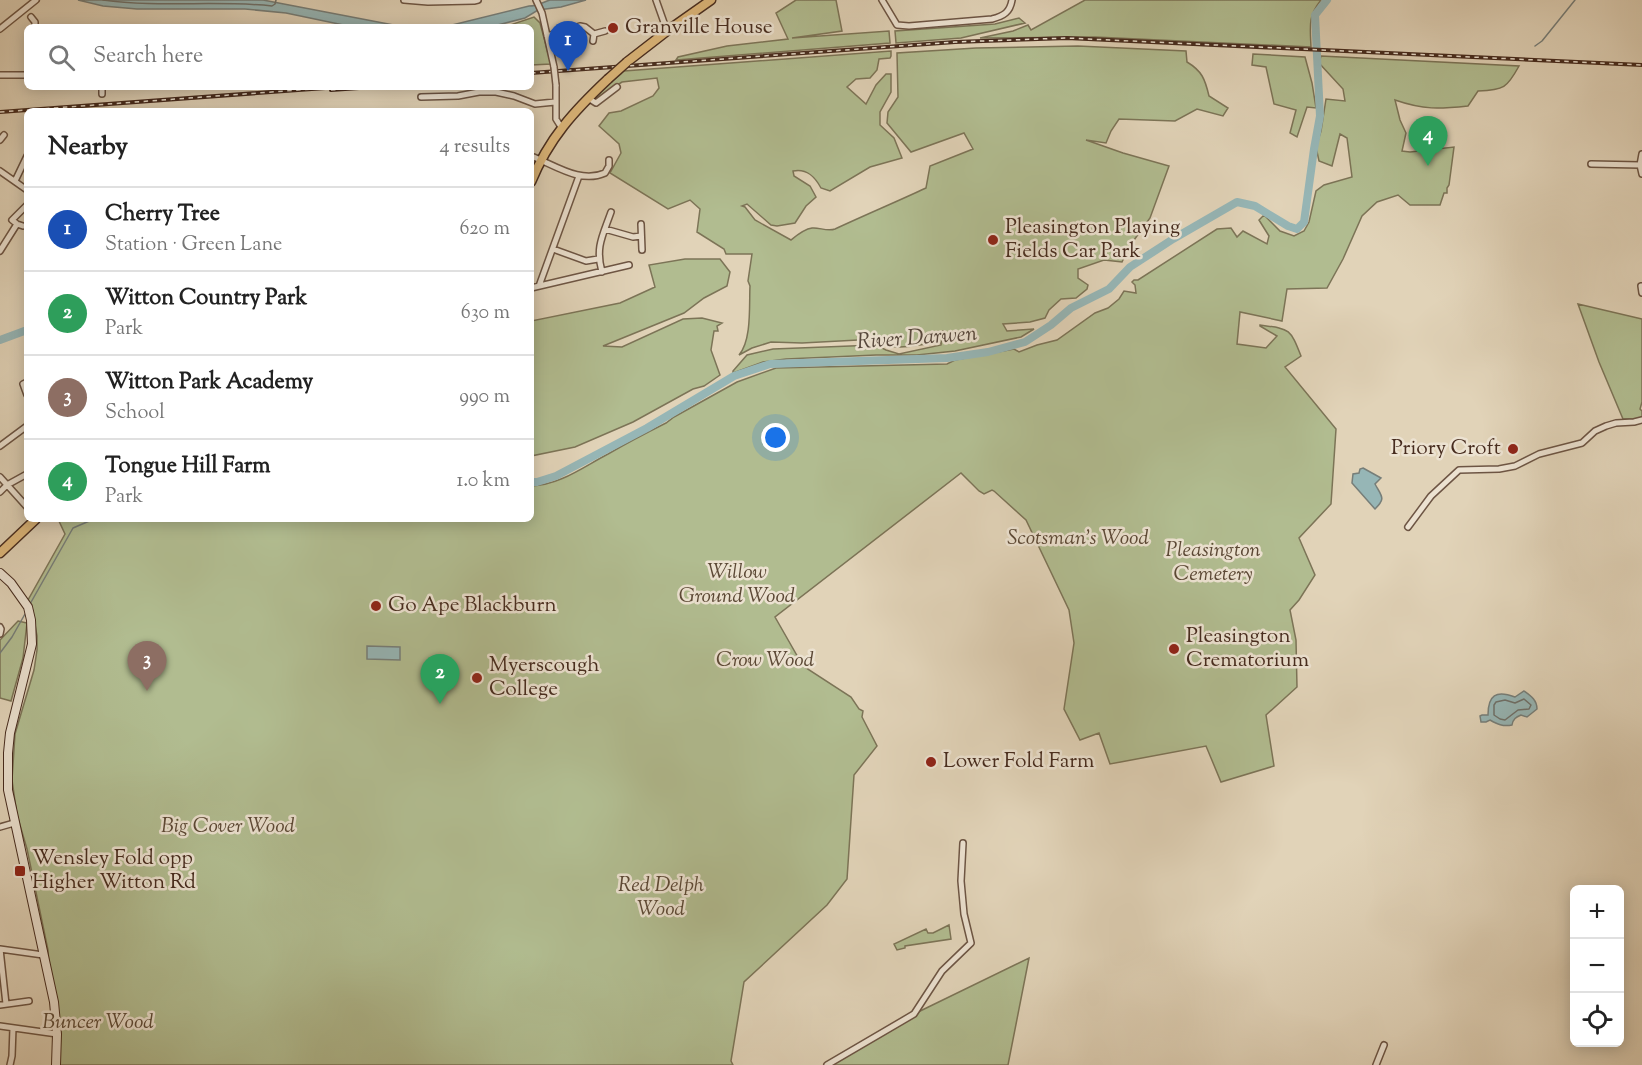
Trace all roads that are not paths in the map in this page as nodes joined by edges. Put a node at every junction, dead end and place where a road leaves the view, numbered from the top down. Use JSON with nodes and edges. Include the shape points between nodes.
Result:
{"nodes":[{"id":1,"x":36,"y":0,"type":"edge"},
{"id":2,"x":404,"y":0,"type":"edge"},
{"id":3,"x":656,"y":0,"type":"edge"},
{"id":4,"x":711,"y":0,"type":"edge"},
{"id":5,"x":882,"y":0,"type":"edge"},
{"id":6,"x":1012,"y":0,"type":"edge"},
{"id":7,"x":428,"y":1,"type":"edge"},
{"id":8,"x":476,"y":1,"type":"edge"},
{"id":9,"x":537,"y":1,"type":"edge"},
{"id":10,"x":31,"y":16,"type":"dead end"},
{"id":11,"x":35,"y":24,"type":"edge"},
{"id":12,"x":0,"y":29,"type":"edge"},
{"id":13,"x":667,"y":31,"type":"junction"},
{"id":14,"x":605,"y":32,"type":"dead end"},
{"id":15,"x":594,"y":34,"type":"junction"},
{"id":16,"x":547,"y":36,"type":"junction"},
{"id":17,"x":593,"y":40,"type":"dead end"},
{"id":18,"x":0,"y":75,"type":"edge"},
{"id":19,"x":24,"y":75,"type":"edge"},
{"id":20,"x":617,"y":87,"type":"dead end"},
{"id":21,"x":102,"y":90,"type":"edge"},
{"id":22,"x":102,"y":94,"type":"dead end"},
{"id":23,"x":421,"y":97,"type":"dead end"},
{"id":24,"x":588,"y":98,"type":"junction"},
{"id":25,"x":555,"y":102,"type":"junction"},
{"id":26,"x":561,"y":127,"type":"junction"},
{"id":27,"x":4,"y":135,"type":"dead end"},
{"id":28,"x":0,"y":140,"type":"edge"},
{"id":29,"x":1642,"y":154,"type":"edge"},
{"id":30,"x":534,"y":157,"type":"edge"},
{"id":31,"x":540,"y":159,"type":"junction"},
{"id":32,"x":609,"y":160,"type":"dead end"},
{"id":33,"x":24,"y":162,"type":"edge"},
{"id":34,"x":1591,"y":164,"type":"dead end"},
{"id":35,"x":1641,"y":165,"type":"edge"},
{"id":36,"x":2,"y":173,"type":"edge"},
{"id":37,"x":534,"y":174,"type":"edge"},
{"id":38,"x":1642,"y":174,"type":"edge"},
{"id":39,"x":579,"y":176,"type":"junction"},
{"id":40,"x":15,"y":181,"type":"junction"},
{"id":41,"x":0,"y":182,"type":"edge"},
{"id":42,"x":24,"y":188,"type":"edge"},
{"id":43,"x":24,"y":210,"type":"edge"},
{"id":44,"x":611,"y":212,"type":"dead end"},
{"id":45,"x":641,"y":224,"type":"dead end"},
{"id":46,"x":605,"y":230,"type":"junction"},
{"id":47,"x":641,"y":236,"type":"junction"},
{"id":48,"x":553,"y":249,"type":"junction"},
{"id":49,"x":0,"y":250,"type":"edge"},
{"id":50,"x":642,"y":250,"type":"dead end"},
{"id":51,"x":598,"y":259,"type":"junction"},
{"id":52,"x":630,"y":265,"type":"dead end"},
{"id":53,"x":602,"y":272,"type":"junction"},
{"id":54,"x":539,"y":286,"type":"junction"},
{"id":55,"x":1641,"y":286,"type":"edge"},
{"id":56,"x":534,"y":287,"type":"edge"},
{"id":57,"x":1642,"y":293,"type":"edge"},
{"id":58,"x":1642,"y":420,"type":"edge"},
{"id":59,"x":24,"y":428,"type":"edge"},
{"id":60,"x":0,"y":446,"type":"edge"},
{"id":61,"x":24,"y":476,"type":"edge"},
{"id":62,"x":0,"y":477,"type":"edge"},
{"id":63,"x":8,"y":485,"type":"junction"},
{"id":64,"x":0,"y":492,"type":"edge"},
{"id":65,"x":24,"y":504,"type":"edge"},
{"id":66,"x":33,"y":522,"type":"edge"},
{"id":67,"x":1408,"y":526,"type":"dead end"},
{"id":68,"x":0,"y":553,"type":"edge"},
{"id":69,"x":0,"y":573,"type":"edge"},
{"id":70,"x":0,"y":627,"type":"edge"},
{"id":71,"x":0,"y":634,"type":"edge"},
{"id":72,"x":14,"y":823,"type":"junction"},
{"id":73,"x":0,"y":827,"type":"edge"},
{"id":74,"x":963,"y":843,"type":"dead end"},
{"id":75,"x":0,"y":949,"type":"edge"},
{"id":76,"x":43,"y":955,"type":"junction"},
{"id":77,"x":29,"y":1001,"type":"dead end"},
{"id":78,"x":3,"y":1004,"type":"edge"},
{"id":79,"x":0,"y":1026,"type":"edge"},
{"id":80,"x":13,"y":1028,"type":"junction"},
{"id":81,"x":57,"y":1034,"type":"junction"},
{"id":82,"x":1384,"y":1045,"type":"dead end"},
{"id":83,"x":10,"y":1065,"type":"edge"},
{"id":84,"x":56,"y":1065,"type":"edge"},
{"id":85,"x":827,"y":1065,"type":"edge"},
{"id":86,"x":1376,"y":1065,"type":"edge"}],
"edges":[{"from":1,"to":12,"type":"street"},
{"from":2,"to":7,"type":"street"},
{"from":3,"to":13,"type":"street"},
{"from":4,"to":13,"type":"main road"},
{"from":5,"to":6,"type":"street","via":[[897,26],[909,26],[992,19],[1010,10]]},
{"from":7,"to":8,"type":"street"},
{"from":9,"to":16,"type":"street"},
{"from":10,"to":11,"type":"street"},
{"from":13,"to":24,"type":"main road","bridge":true},
{"from":14,"to":15,"type":"street"},
{"from":15,"to":16,"type":"street","via":[[580,26]]},
{"from":15,"to":17,"type":"street"},
{"from":16,"to":25,"type":"street","bridge":true,"via":[[554,67]]},
{"from":18,"to":19,"type":"street"},
{"from":20,"to":24,"type":"street","via":[[596,103]]},
{"from":21,"to":22,"type":"street"},
{"from":23,"to":25,"type":"street","via":[[496,92],[535,104]]},
{"from":24,"to":26,"type":"main road"},
{"from":25,"to":26,"type":"street","via":[[555,118]]},
{"from":26,"to":31,"type":"main road"},
{"from":27,"to":28,"type":"street"},
{"from":29,"to":35,"type":"street"},
{"from":30,"to":31,"type":"street"},
{"from":31,"to":37,"type":"main road"},
{"from":31,"to":39,"type":"street"},
{"from":32,"to":39,"type":"street","via":[[604,174],[592,178]]},
{"from":33,"to":40,"type":"street"},
{"from":34,"to":35,"type":"street"},
{"from":35,"to":38,"type":"street"},
{"from":36,"to":40,"type":"street"},
{"from":36,"to":41,"type":"street"},
{"from":39,"to":48,"type":"street"},
{"from":40,"to":42,"type":"street"},
{"from":43,"to":49,"type":"street"},
{"from":44,"to":46,"type":"street"},
{"from":45,"to":47,"type":"street"},
{"from":46,"to":47,"type":"street"},
{"from":46,"to":51,"type":"street"},
{"from":47,"to":50,"type":"street"},
{"from":48,"to":51,"type":"street","via":[[586,261]]},
{"from":48,"to":54,"type":"street"},
{"from":51,"to":53,"type":"street"},
{"from":52,"to":53,"type":"street"},
{"from":53,"to":54,"type":"street"},
{"from":54,"to":56,"type":"street"},
{"from":55,"to":57,"type":"street"},
{"from":58,"to":67,"type":"street","via":[[1606,426],[1582,443],[1539,454],[1515,466],[1459,470],[1431,496]]},
{"from":59,"to":60,"type":"street"},
{"from":61,"to":63,"type":"street"},
{"from":62,"to":63,"type":"street"},
{"from":63,"to":64,"type":"street"},
{"from":63,"to":65,"type":"street"},
{"from":66,"to":68,"type":"main road"},
{"from":69,"to":72,"type":"main road","via":[[28,607],[33,635],[10,733],[8,790]]},
{"from":70,"to":71,"type":"street"},
{"from":72,"to":73,"type":"street"},
{"from":72,"to":76,"type":"main road"},
{"from":74,"to":85,"type":"street","via":[[961,881],[971,943],[942,971],[914,1014]]},
{"from":75,"to":76,"type":"street"},
{"from":75,"to":78,"type":"street"},
{"from":76,"to":81,"type":"main road"},
{"from":77,"to":78,"type":"street"},
{"from":79,"to":80,"type":"street"},
{"from":80,"to":81,"type":"street"},
{"from":80,"to":83,"type":"street"},
{"from":81,"to":84,"type":"main road"},
{"from":82,"to":86,"type":"street"}]}
